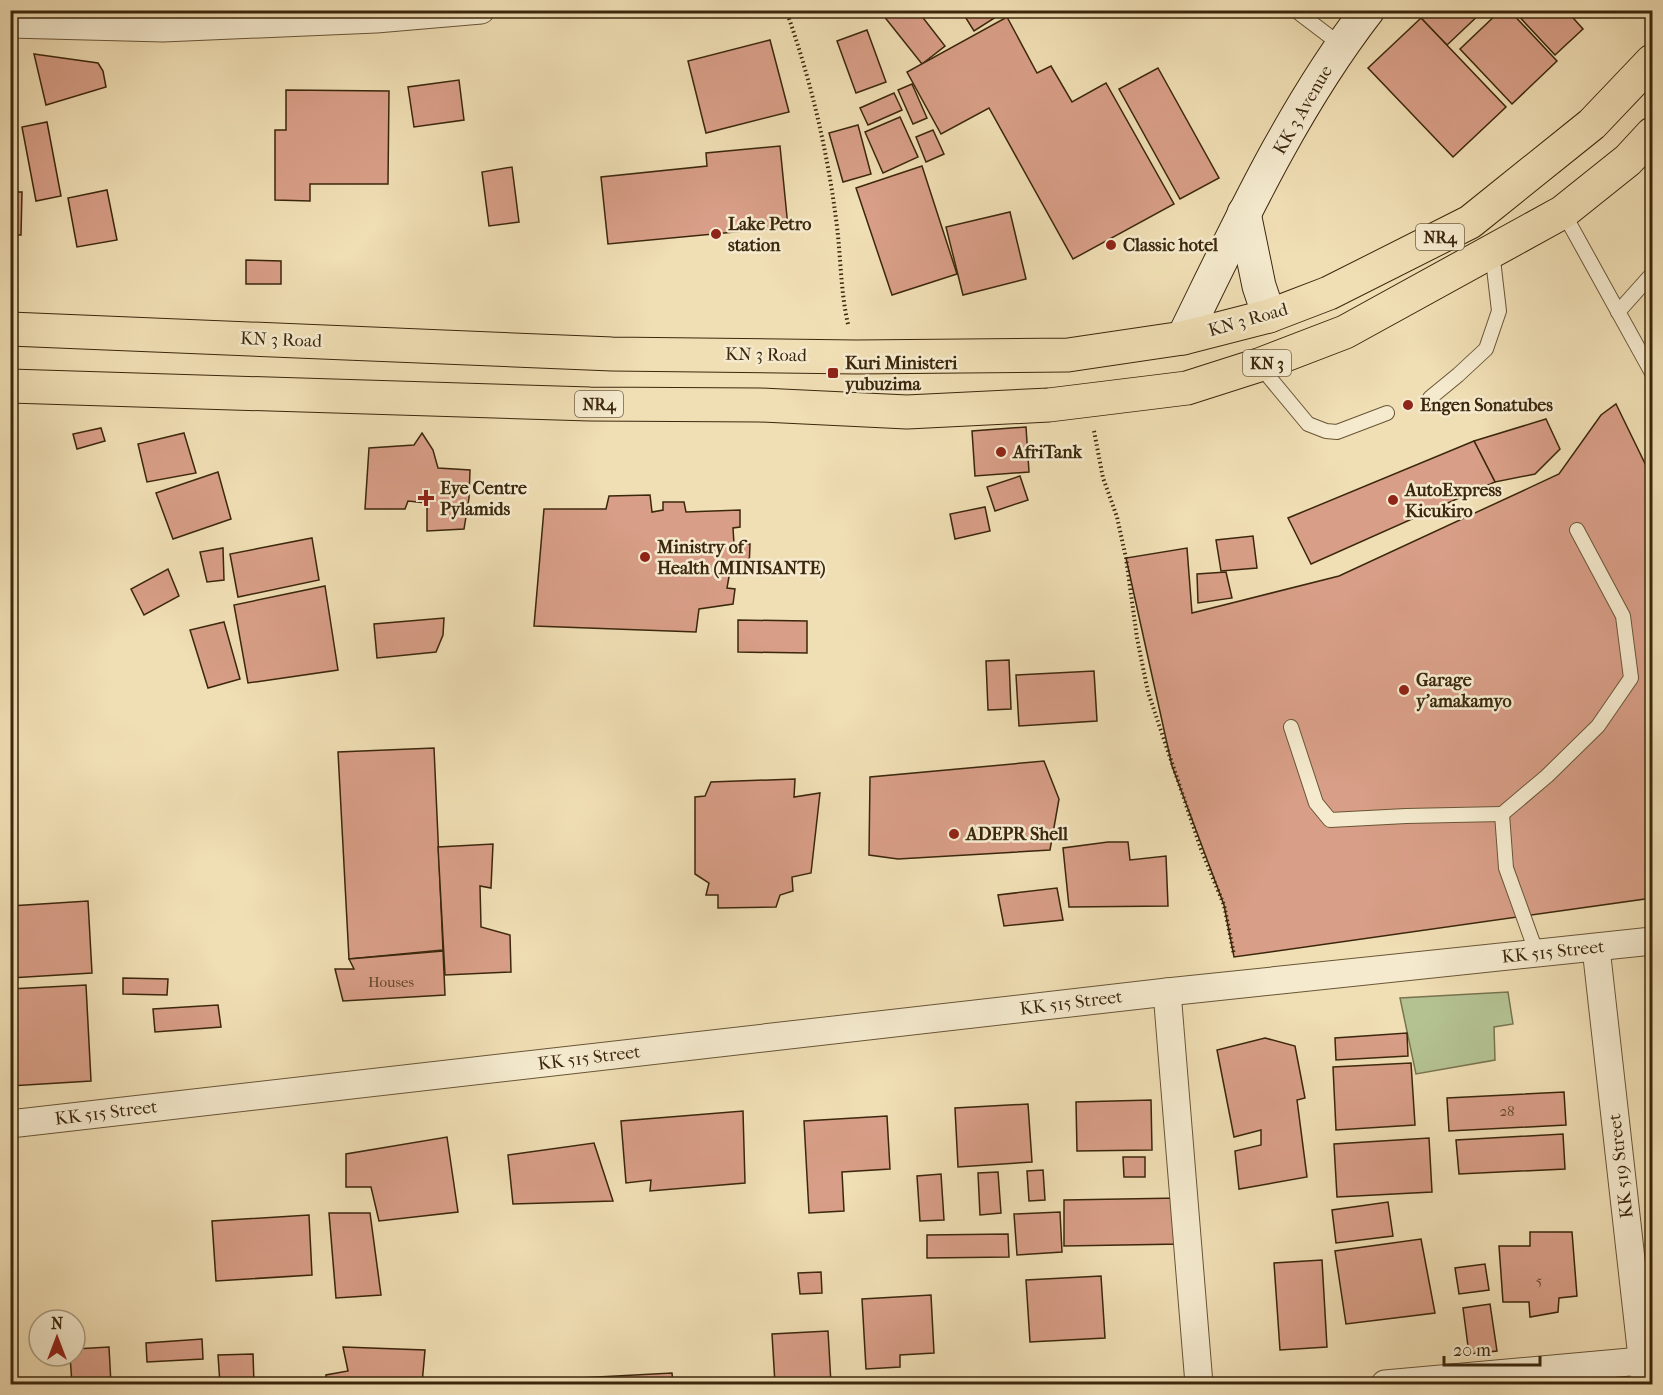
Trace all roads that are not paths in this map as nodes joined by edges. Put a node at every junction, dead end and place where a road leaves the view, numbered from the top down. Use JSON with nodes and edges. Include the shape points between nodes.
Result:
{"nodes":[{"id":1,"x":481,"y":10,"type":"edge"},
{"id":2,"x":1295,"y":10,"type":"edge"},
{"id":3,"x":1368,"y":10,"type":"edge"},
{"id":4,"x":10,"y":24,"type":"edge"},
{"id":5,"x":1341,"y":45,"type":"junction"},
{"id":6,"x":1653,"y":61,"type":"edge"},
{"id":7,"x":1653,"y":134,"type":"edge"},
{"id":8,"x":1563,"y":212,"type":"junction"},
{"id":9,"x":1244,"y":213,"type":"junction"},
{"id":10,"x":1492,"y":251,"type":"junction"},
{"id":11,"x":1653,"y":274,"type":"edge"},
{"id":12,"x":1618,"y":312,"type":"junction"},
{"id":13,"x":1269,"y":316,"type":"junction"},
{"id":14,"x":10,"y":329,"type":"edge"},
{"id":15,"x":1346,"y":332,"type":"joint"},
{"id":16,"x":1183,"y":338,"type":"junction"},
{"id":17,"x":1260,"y":365,"type":"junction"},
{"id":18,"x":1653,"y":373,"type":"edge"},
{"id":19,"x":10,"y":386,"type":"edge"},
{"id":20,"x":1187,"y":388,"type":"joint"},
{"id":21,"x":1430,"y":398,"type":"dead end"},
{"id":22,"x":1387,"y":412,"type":"dead end"},
{"id":23,"x":1577,"y":530,"type":"dead end"},
{"id":24,"x":1291,"y":727,"type":"dead end"},
{"id":25,"x":1502,"y":814,"type":"junction"},
{"id":26,"x":1653,"y":941,"type":"edge"},
{"id":27,"x":1596,"y":948,"type":"junction"},
{"id":28,"x":1537,"y":954,"type":"junction"},
{"id":29,"x":1167,"y":992,"type":"junction"},
{"id":30,"x":10,"y":1124,"type":"edge"},
{"id":31,"x":1647,"y":1368,"type":"edge"},
{"id":32,"x":1199,"y":1384,"type":"edge"},
{"id":33,"x":1385,"y":1384,"type":"edge"}],
"edges":[{"from":1,"to":4,"type":"street","via":[[376,19],[164,28]]},
{"from":2,"to":5,"type":"lane"},
{"from":3,"to":5,"type":"main road","name":"KK 3 Avenue"},
{"from":5,"to":9,"type":"main road","name":"KK 3 Avenue"},
{"from":6,"to":13,"type":"highway","name":"KN 3 Road","number":"NR4","via":[[1592,124],[1470,222],[1329,293]]},
{"from":7,"to":8,"type":"highway","number":"NR4","via":[[1628,160]]},
{"from":8,"to":10,"type":"highway","number":"NR4"},
{"from":8,"to":12,"type":"lane"},
{"from":9,"to":13,"type":"main road"},
{"from":9,"to":16,"type":"main road","name":"KK 3 Avenue"},
{"from":10,"to":15,"type":"highway","number":"NR4"},
{"from":10,"to":21,"type":"lane","via":[[1499,311],[1486,349]]},
{"from":11,"to":12,"type":"lane"},
{"from":12,"to":18,"type":"lane"},
{"from":13,"to":16,"type":"highway","name":"KN 3 Road","number":"NR4"},
{"from":14,"to":16,"type":"highway","name":"KN 3 Road","number":"NR4","via":[[612,354],[856,357],[1068,355]]},
{"from":15,"to":17,"type":"highway","number":"KN 3"},
{"from":17,"to":20,"type":"highway","number":"KN 3"},
{"from":17,"to":22,"type":"lane","via":[[1308,424],[1326,431],[1337,432]]},
{"from":19,"to":20,"type":"highway","number":"NR4","via":[[907,412],[1049,405]]},
{"from":23,"to":25,"type":"lane","via":[[1623,616],[1630,678],[1599,726]]},
{"from":24,"to":25,"type":"lane","via":[[1316,802],[1330,820]]},
{"from":25,"to":28,"type":"lane","via":[[1506,868]]},
{"from":26,"to":27,"type":"street","name":"KK 515 Street"},
{"from":27,"to":28,"type":"street","name":"KK 515 Street"},
{"from":27,"to":31,"type":"street","name":"KK 519 Street"},
{"from":28,"to":29,"type":"street","name":"KK 515 Street"},
{"from":29,"to":30,"type":"street","name":"KK 515 Street"},
{"from":29,"to":32,"type":"street"},
{"from":31,"to":33,"type":"street"}]}
